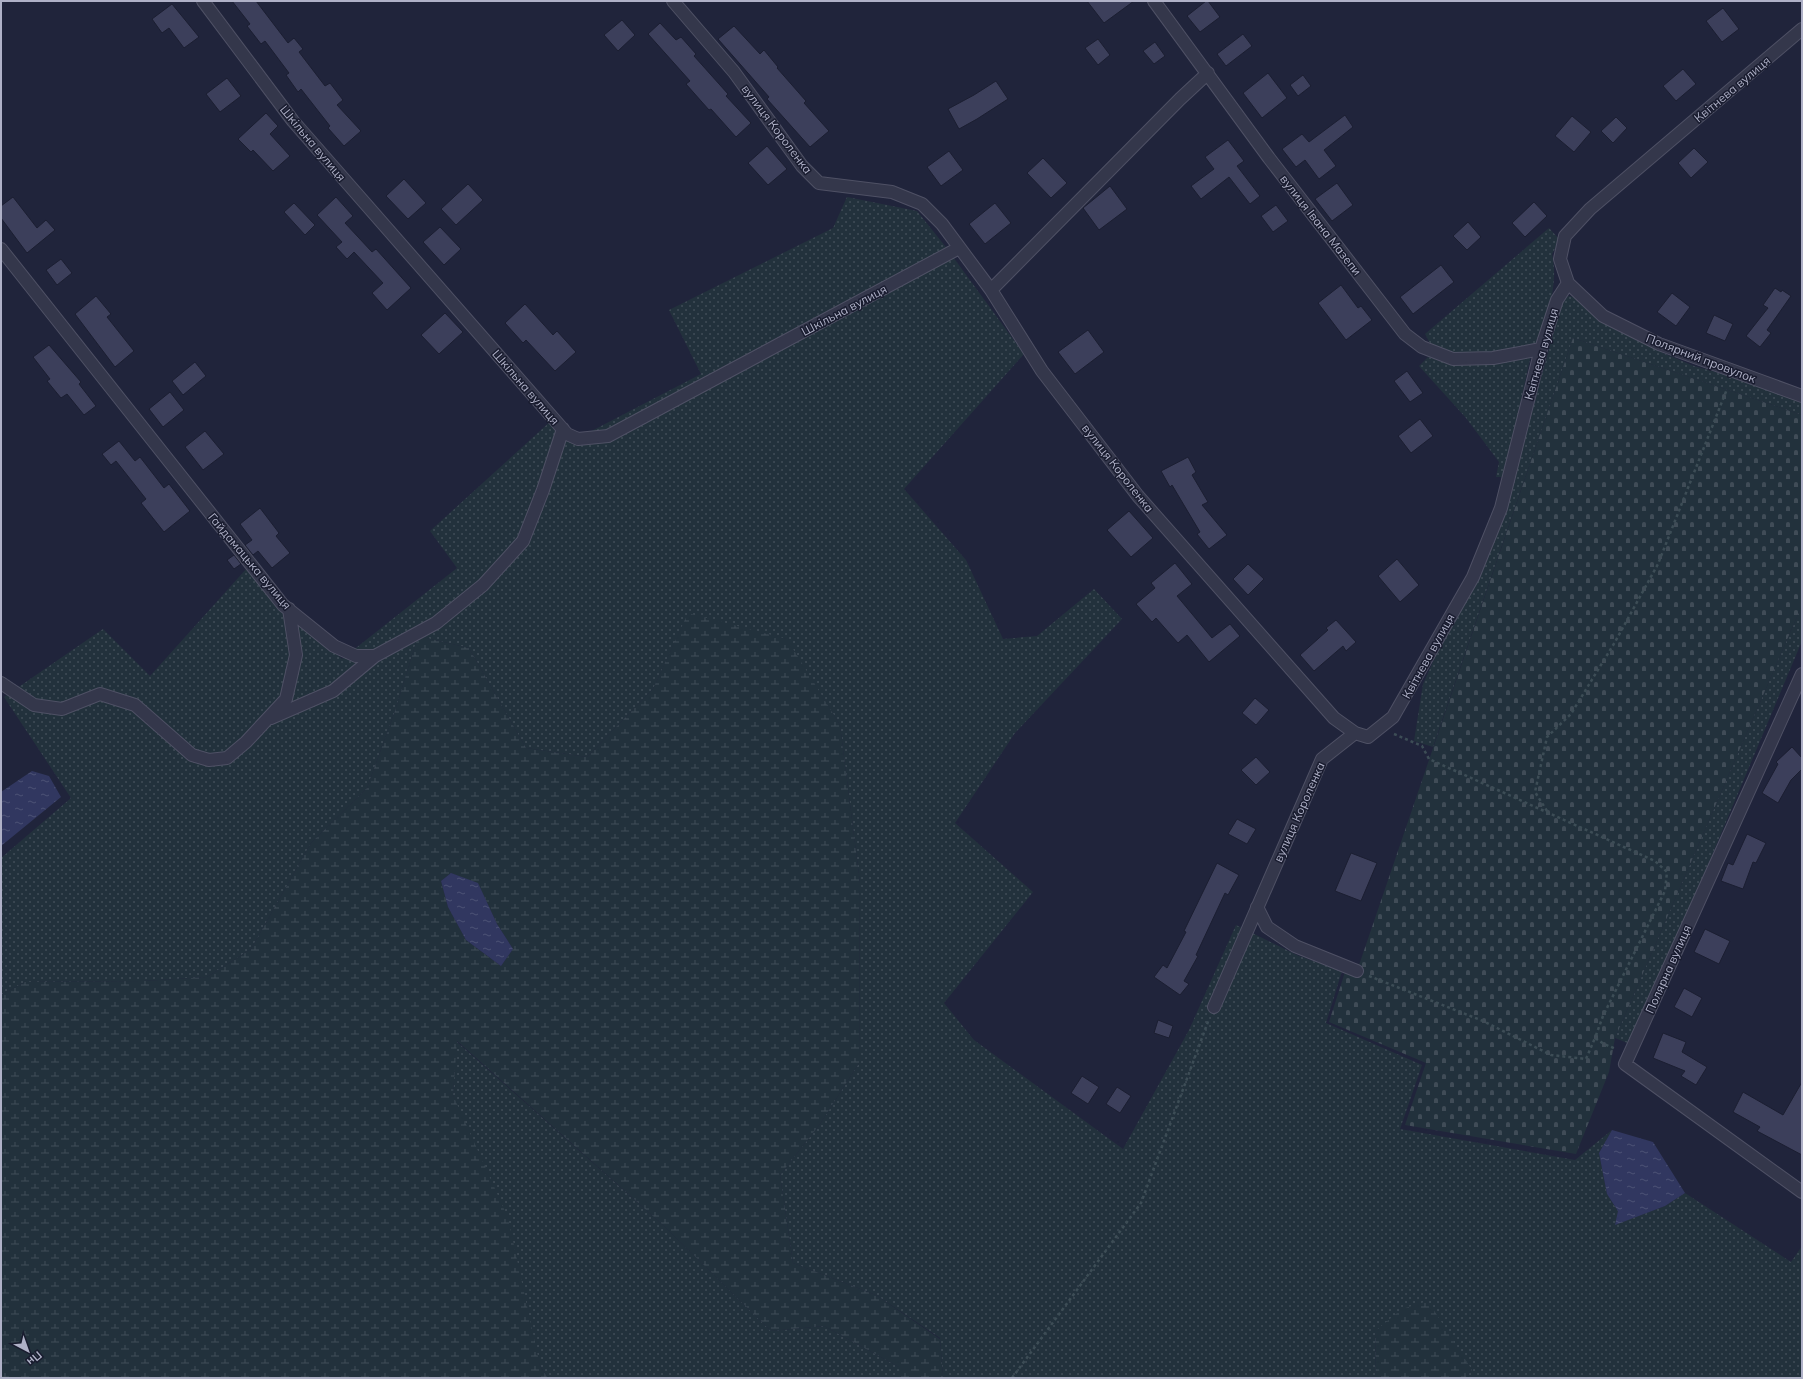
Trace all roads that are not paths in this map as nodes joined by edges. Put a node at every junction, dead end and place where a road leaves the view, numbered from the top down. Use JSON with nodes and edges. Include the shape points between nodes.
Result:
{"nodes":[{"id":1,"x":203,"y":1,"type":"edge"},
{"id":2,"x":673,"y":1,"type":"edge"},
{"id":3,"x":1154,"y":1,"type":"edge"},
{"id":4,"x":1802,"y":29,"type":"edge"},
{"id":5,"x":1208,"y":74,"type":"junction"},
{"id":6,"x":960,"y":248,"type":"junction"},
{"id":7,"x":1,"y":249,"type":"edge"},
{"id":8,"x":1568,"y":283,"type":"junction"},
{"id":9,"x":991,"y":290,"type":"junction"},
{"id":10,"x":1541,"y":349,"type":"junction"},
{"id":11,"x":1802,"y":396,"type":"edge"},
{"id":12,"x":563,"y":429,"type":"junction"},
{"id":13,"x":289,"y":609,"type":"junction"},
{"id":14,"x":375,"y":656,"type":"junction"},
{"id":15,"x":1802,"y":674,"type":"edge"},
{"id":16,"x":1,"y":684,"type":"edge"},
{"id":17,"x":265,"y":721,"type":"junction"},
{"id":18,"x":1355,"y":733,"type":"junction"},
{"id":19,"x":1257,"y":907,"type":"junction"},
{"id":20,"x":1356,"y":971,"type":"road end"},
{"id":21,"x":1214,"y":1007,"type":"road end"},
{"id":22,"x":1802,"y":1192,"type":"edge"}],
"edges":[{"from":1,"to":12,"type":"street","name":"Шкільна вулиця","via":[[293,121]]},
{"from":2,"to":6,"type":"street","name":"вулиця Короленка","via":[[734,72],[802,166],[818,183],[892,192],[922,204],[942,224]]},
{"from":3,"to":5,"type":"street","name":"вулиця Івана Мазепи"},
{"from":4,"to":8,"type":"street","name":"Квітнева вулиця","via":[[1590,210],[1565,236],[1560,259]]},
{"from":5,"to":9,"type":"street","via":[[1180,99]]},
{"from":5,"to":10,"type":"street","name":"вулиця Івана Мазепи","via":[[1269,158],[1406,334],[1422,346],[1453,359],[1493,358]]},
{"from":6,"to":9,"type":"street","name":"вулиця Короленка"},
{"from":6,"to":12,"type":"street","name":"Шкільна вулиця","via":[[608,436],[578,439],[566,434]]},
{"from":7,"to":13,"type":"street","name":"Гайдамацька вулиця","via":[[283,605]]},
{"from":8,"to":10,"type":"street","name":"Квітнева вулиця","via":[[1557,300]]},
{"from":8,"to":11,"type":"street","name":"Полярний провулок","via":[[1603,316],[1658,344]]},
{"from":9,"to":18,"type":"street","name":"вулиця Короленка","via":[[1042,371],[1138,496],[1316,699],[1334,718]]},
{"from":10,"to":18,"type":"street","name":"Квітнева вулиця","via":[[1501,508],[1473,577],[1393,717],[1368,737]]},
{"from":12,"to":14,"type":"street","name":"Гайдамацька вулиця","via":[[523,541],[483,585],[436,623]]},
{"from":13,"to":14,"type":"street","name":"Гайдамацька вулиця","via":[[334,646],[356,656]]},
{"from":13,"to":17,"type":"street","via":[[296,655],[286,699]]},
{"from":14,"to":17,"type":"street","via":[[333,691]]},
{"from":15,"to":22,"type":"street","name":"Полярна вулиця","via":[[1625,1064]]},
{"from":16,"to":17,"type":"street","via":[[34,705],[62,709],[100,694],[135,705],[192,755],[209,760],[227,758]]},
{"from":18,"to":19,"type":"street","name":"вулиця Короленка","via":[[1322,759]]},
{"from":19,"to":20,"type":"street","via":[[1266,927],[1294,946]]},
{"from":19,"to":21,"type":"street","name":"вулиця Короленка"}]}
